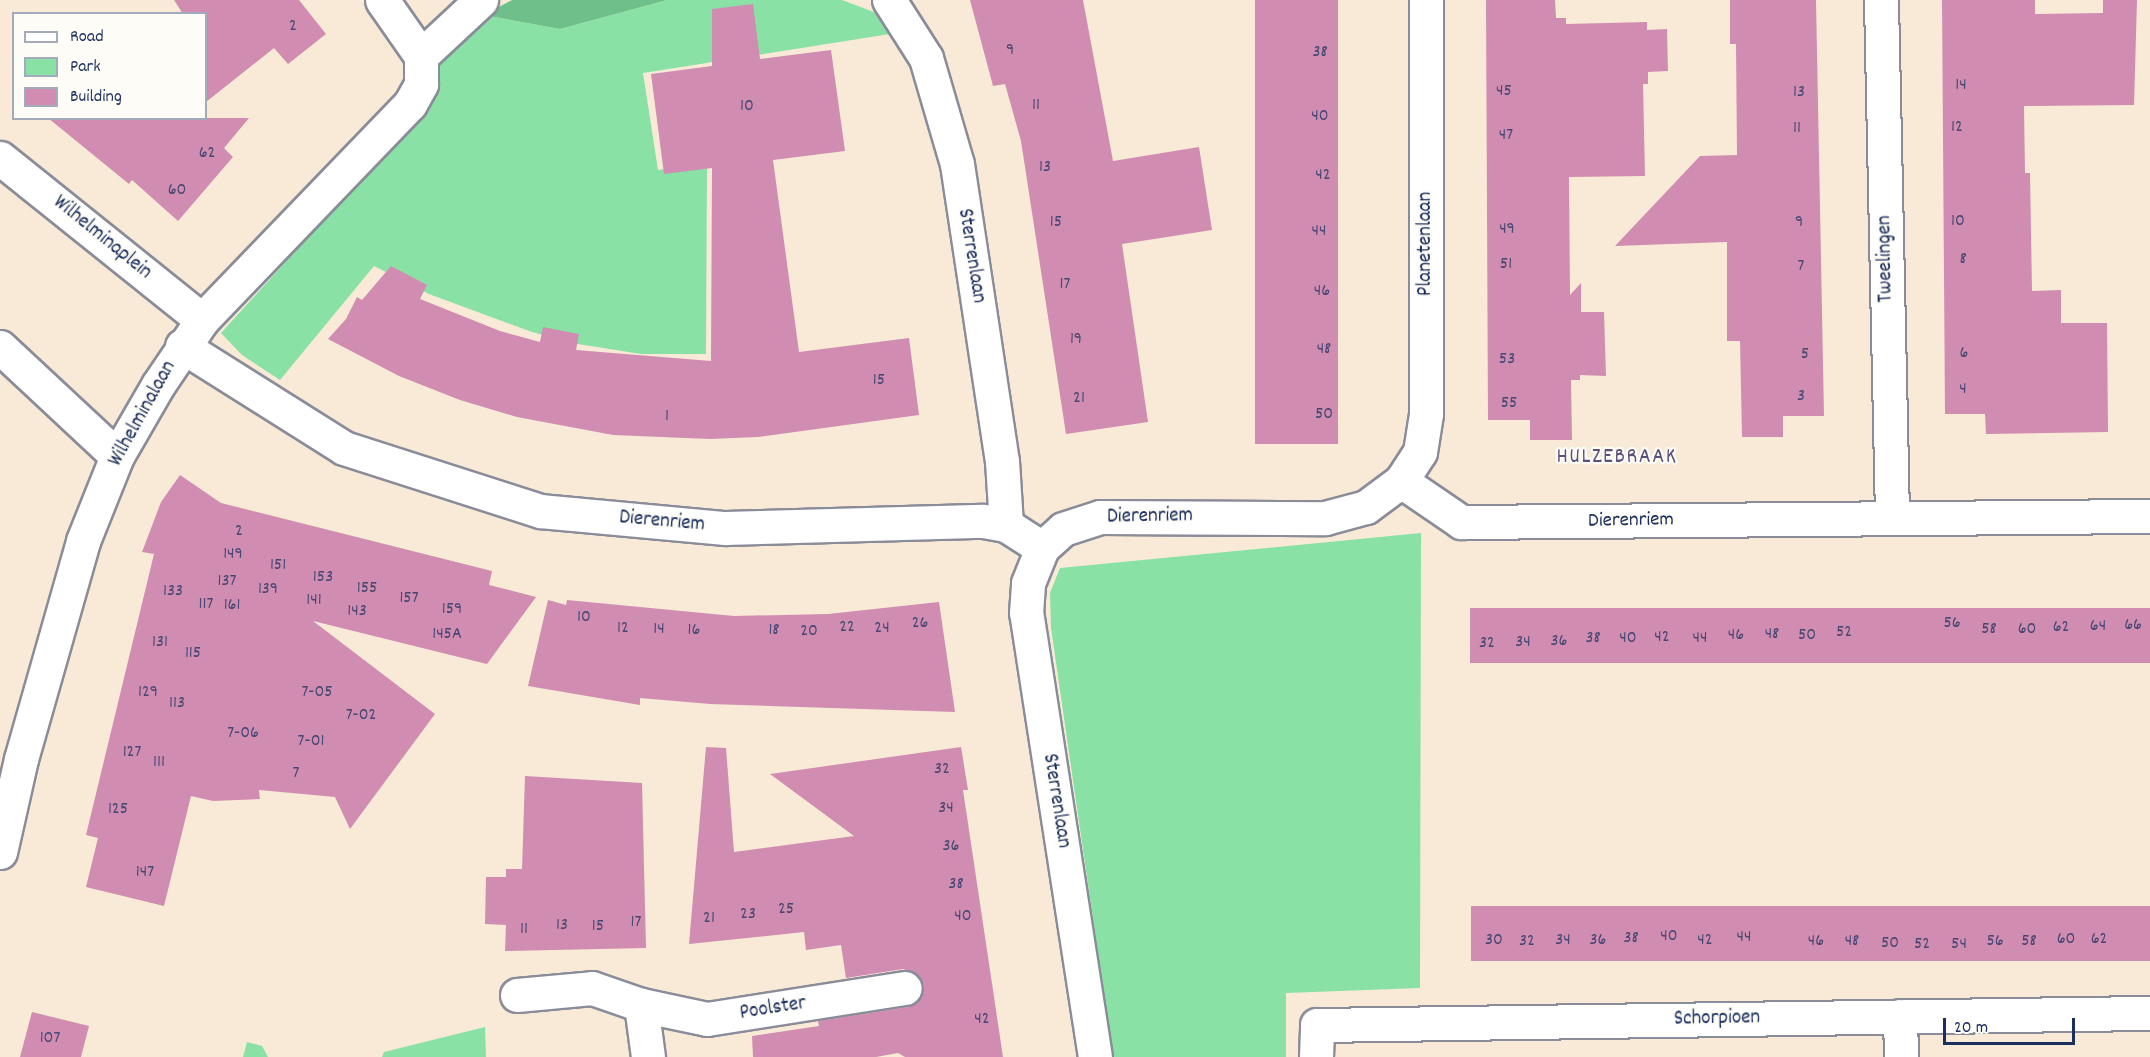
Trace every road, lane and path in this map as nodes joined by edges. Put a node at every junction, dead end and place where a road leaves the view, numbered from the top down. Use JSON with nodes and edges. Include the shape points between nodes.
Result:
{"nodes":[{"id":1,"x":382,"y":0,"type":"edge"},
{"id":2,"x":481,"y":0,"type":"edge"},
{"id":3,"x":889,"y":0,"type":"edge"},
{"id":4,"x":1426,"y":0,"type":"edge"},
{"id":5,"x":1881,"y":0,"type":"edge"},
{"id":6,"x":421,"y":56,"type":"junction"},
{"id":7,"x":0,"y":158,"type":"edge"},
{"id":8,"x":202,"y":320,"type":"junction"},
{"id":9,"x":182,"y":346,"type":"junction"},
{"id":10,"x":0,"y":347,"type":"edge"},
{"id":11,"x":117,"y":456,"type":"junction"},
{"id":12,"x":1401,"y":481,"type":"junction"},
{"id":13,"x":2150,"y":516,"type":"edge"},
{"id":14,"x":1892,"y":518,"type":"junction"},
{"id":15,"x":1006,"y":525,"type":"junction"},
{"id":16,"x":1042,"y":548,"type":"junction"},
{"id":17,"x":10,"y":756,"type":"edge"},
{"id":18,"x":0,"y":852,"type":"edge"},
{"id":19,"x":905,"y":988,"type":"dead end"},
{"id":20,"x":517,"y":995,"type":"dead end"},
{"id":21,"x":641,"y":1005,"type":"junction"},
{"id":22,"x":2150,"y":1013,"type":"edge"},
{"id":23,"x":1900,"y":1016,"type":"junction"},
{"id":24,"x":648,"y":1057,"type":"edge"},
{"id":25,"x":1095,"y":1057,"type":"edge"},
{"id":26,"x":1316,"y":1057,"type":"edge"},
{"id":27,"x":1901,"y":1057,"type":"edge"}],
"edges":[{"from":1,"to":6,"type":"street"},
{"from":2,"to":6,"type":"street"},
{"from":3,"to":15,"type":"street","name":"Sterrenlaan","via":[[926,58],[957,164],[1002,461]]},
{"from":4,"to":12,"type":"street","name":"Planetenlaan","via":[[1426,413],[1420,452]]},
{"from":5,"to":14,"type":"street","name":"Tweelingen"},
{"from":6,"to":8,"type":"street","name":"Wilhelminalaan","via":[[421,84],[410,104]]},
{"from":7,"to":8,"type":"street","name":"Wilhelminaplein"},
{"from":8,"to":9,"type":"street","name":"Wilhelminalaan"},
{"from":9,"to":11,"type":"street","name":"Wilhelminalaan"},
{"from":9,"to":15,"type":"street","name":"Dierenriem","via":[[344,448],[540,511],[725,528],[983,521]]},
{"from":10,"to":11,"type":"street"},
{"from":11,"to":17,"type":"street","name":"Wilhelminalaan","via":[[83,541]]},
{"from":12,"to":14,"type":"street","name":"Dierenriem","via":[[1461,522]]},
{"from":12,"to":16,"type":"street","name":"Dierenriem","via":[[1366,507],[1325,518],[1100,517],[1063,530]]},
{"from":13,"to":14,"type":"street","name":"Dierenriem"},
{"from":15,"to":16,"type":"street","name":"Dierenriem"},
{"from":16,"to":25,"type":"street","name":"Sterrenlaan","via":[[1028,583],[1026,612]]},
{"from":17,"to":18,"type":"street","name":"Wilhelminalaan"},
{"from":19,"to":21,"type":"street","name":"Poolster","via":[[707,1019]]},
{"from":20,"to":21,"type":"street","name":"Poolster","via":[[592,988]]},
{"from":21,"to":24,"type":"street"},
{"from":22,"to":23,"type":"street","name":"Schorpioen"},
{"from":23,"to":26,"type":"street","name":"Schorpioen","via":[[1317,1025]]},
{"from":23,"to":27,"type":"street"}]}
